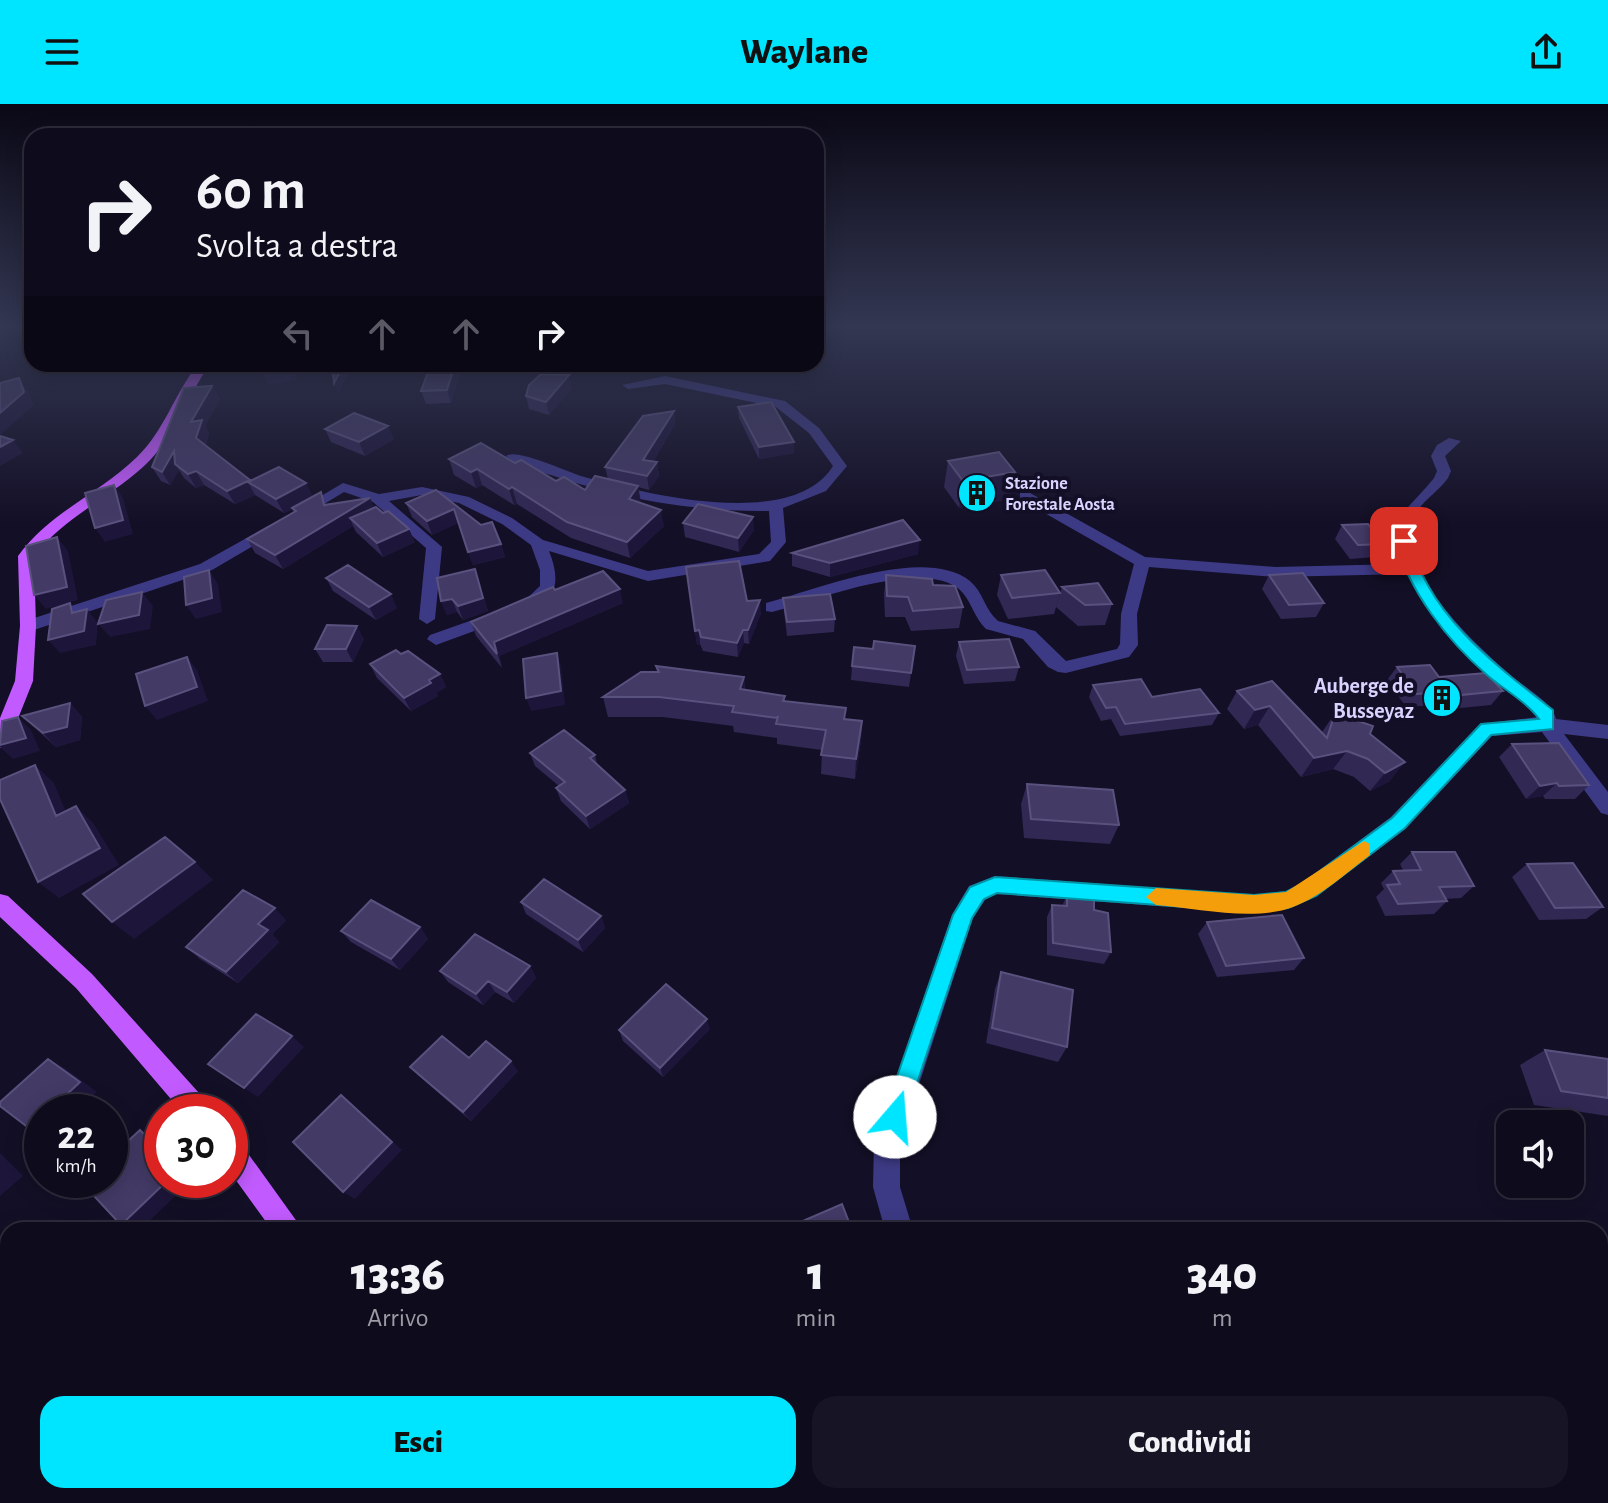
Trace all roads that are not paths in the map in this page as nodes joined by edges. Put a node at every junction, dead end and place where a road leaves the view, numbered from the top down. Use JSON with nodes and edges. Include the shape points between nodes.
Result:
{"nodes":[{"id":1,"x":183,"y":393,"type":"edge"},
{"id":2,"x":735,"y":393,"type":"edge"},
{"id":3,"x":1454,"y":441,"type":"dead end"},
{"id":4,"x":513,"y":456,"type":"dead end"},
{"id":5,"x":1025,"y":496,"type":"dead end"},
{"id":6,"x":378,"y":499,"type":"junction"},
{"id":7,"x":775,"y":506,"type":"junction"},
{"id":8,"x":538,"y":543,"type":"junction"},
{"id":9,"x":1142,"y":562,"type":"junction"},
{"id":10,"x":1410,"y":569,"type":"junction"},
{"id":11,"x":772,"y":607,"type":"dead end"},
{"id":12,"x":427,"y":619,"type":"dead end"},
{"id":13,"x":28,"y":626,"type":"junction"},
{"id":14,"x":436,"y":639,"type":"dead end"},
{"id":15,"x":1547,"y":725,"type":"junction"},
{"id":16,"x":1608,"y":732,"type":"edge"},
{"id":17,"x":0,"y":741,"type":"edge"},
{"id":18,"x":1608,"y":807,"type":"edge"},
{"id":19,"x":0,"y":903,"type":"edge"},
{"id":20,"x":183,"y":1094,"type":"edge"},
{"id":21,"x":248,"y":1174,"type":"edge"},
{"id":22,"x":283,"y":1222,"type":"edge"},
{"id":23,"x":895,"y":1222,"type":"edge"}],
"edges":[{"from":1,"to":13,"type":"main road","via":[[156,446],[60,518],[26,556]]},
{"from":2,"to":7,"type":"street","via":[[795,412],[840,466],[822,489]]},
{"from":3,"to":10,"type":"street","via":[[1438,456],[1444,471],[1440,481],[1406,519]]},
{"from":4,"to":7,"type":"street","via":[[604,487],[741,508]]},
{"from":5,"to":9,"type":"street"},
{"from":6,"to":8,"type":"street","via":[[422,491],[464,500]]},
{"from":6,"to":12,"type":"street","via":[[434,547]]},
{"from":6,"to":13,"type":"street","via":[[343,487],[206,567]]},
{"from":7,"to":8,"type":"street","via":[[780,541],[776,551],[742,563],[648,576]]},
{"from":8,"to":14,"type":"street","via":[[552,579],[536,602]]},
{"from":9,"to":10,"type":"street","via":[[1275,572]]},
{"from":9,"to":11,"type":"street","via":[[1129,614],[1129,645],[1123,653],[1066,667],[1058,666],[1030,635],[988,622],[970,590],[938,575],[884,578]]},
{"from":10,"to":15,"type":"street","via":[[1470,649],[1547,715]]},
{"from":13,"to":17,"type":"main road","via":[[24,681]]},
{"from":15,"to":16,"type":"street"},
{"from":15,"to":18,"type":"street"},
{"from":15,"to":23,"type":"street","via":[[1487,729],[1398,823],[1288,900],[1254,904],[995,885],[977,893],[963,915],[887,1143],[883,1179]]},
{"from":19,"to":20,"type":"main road","via":[[84,981]]},
{"from":21,"to":22,"type":"main road"}]}
